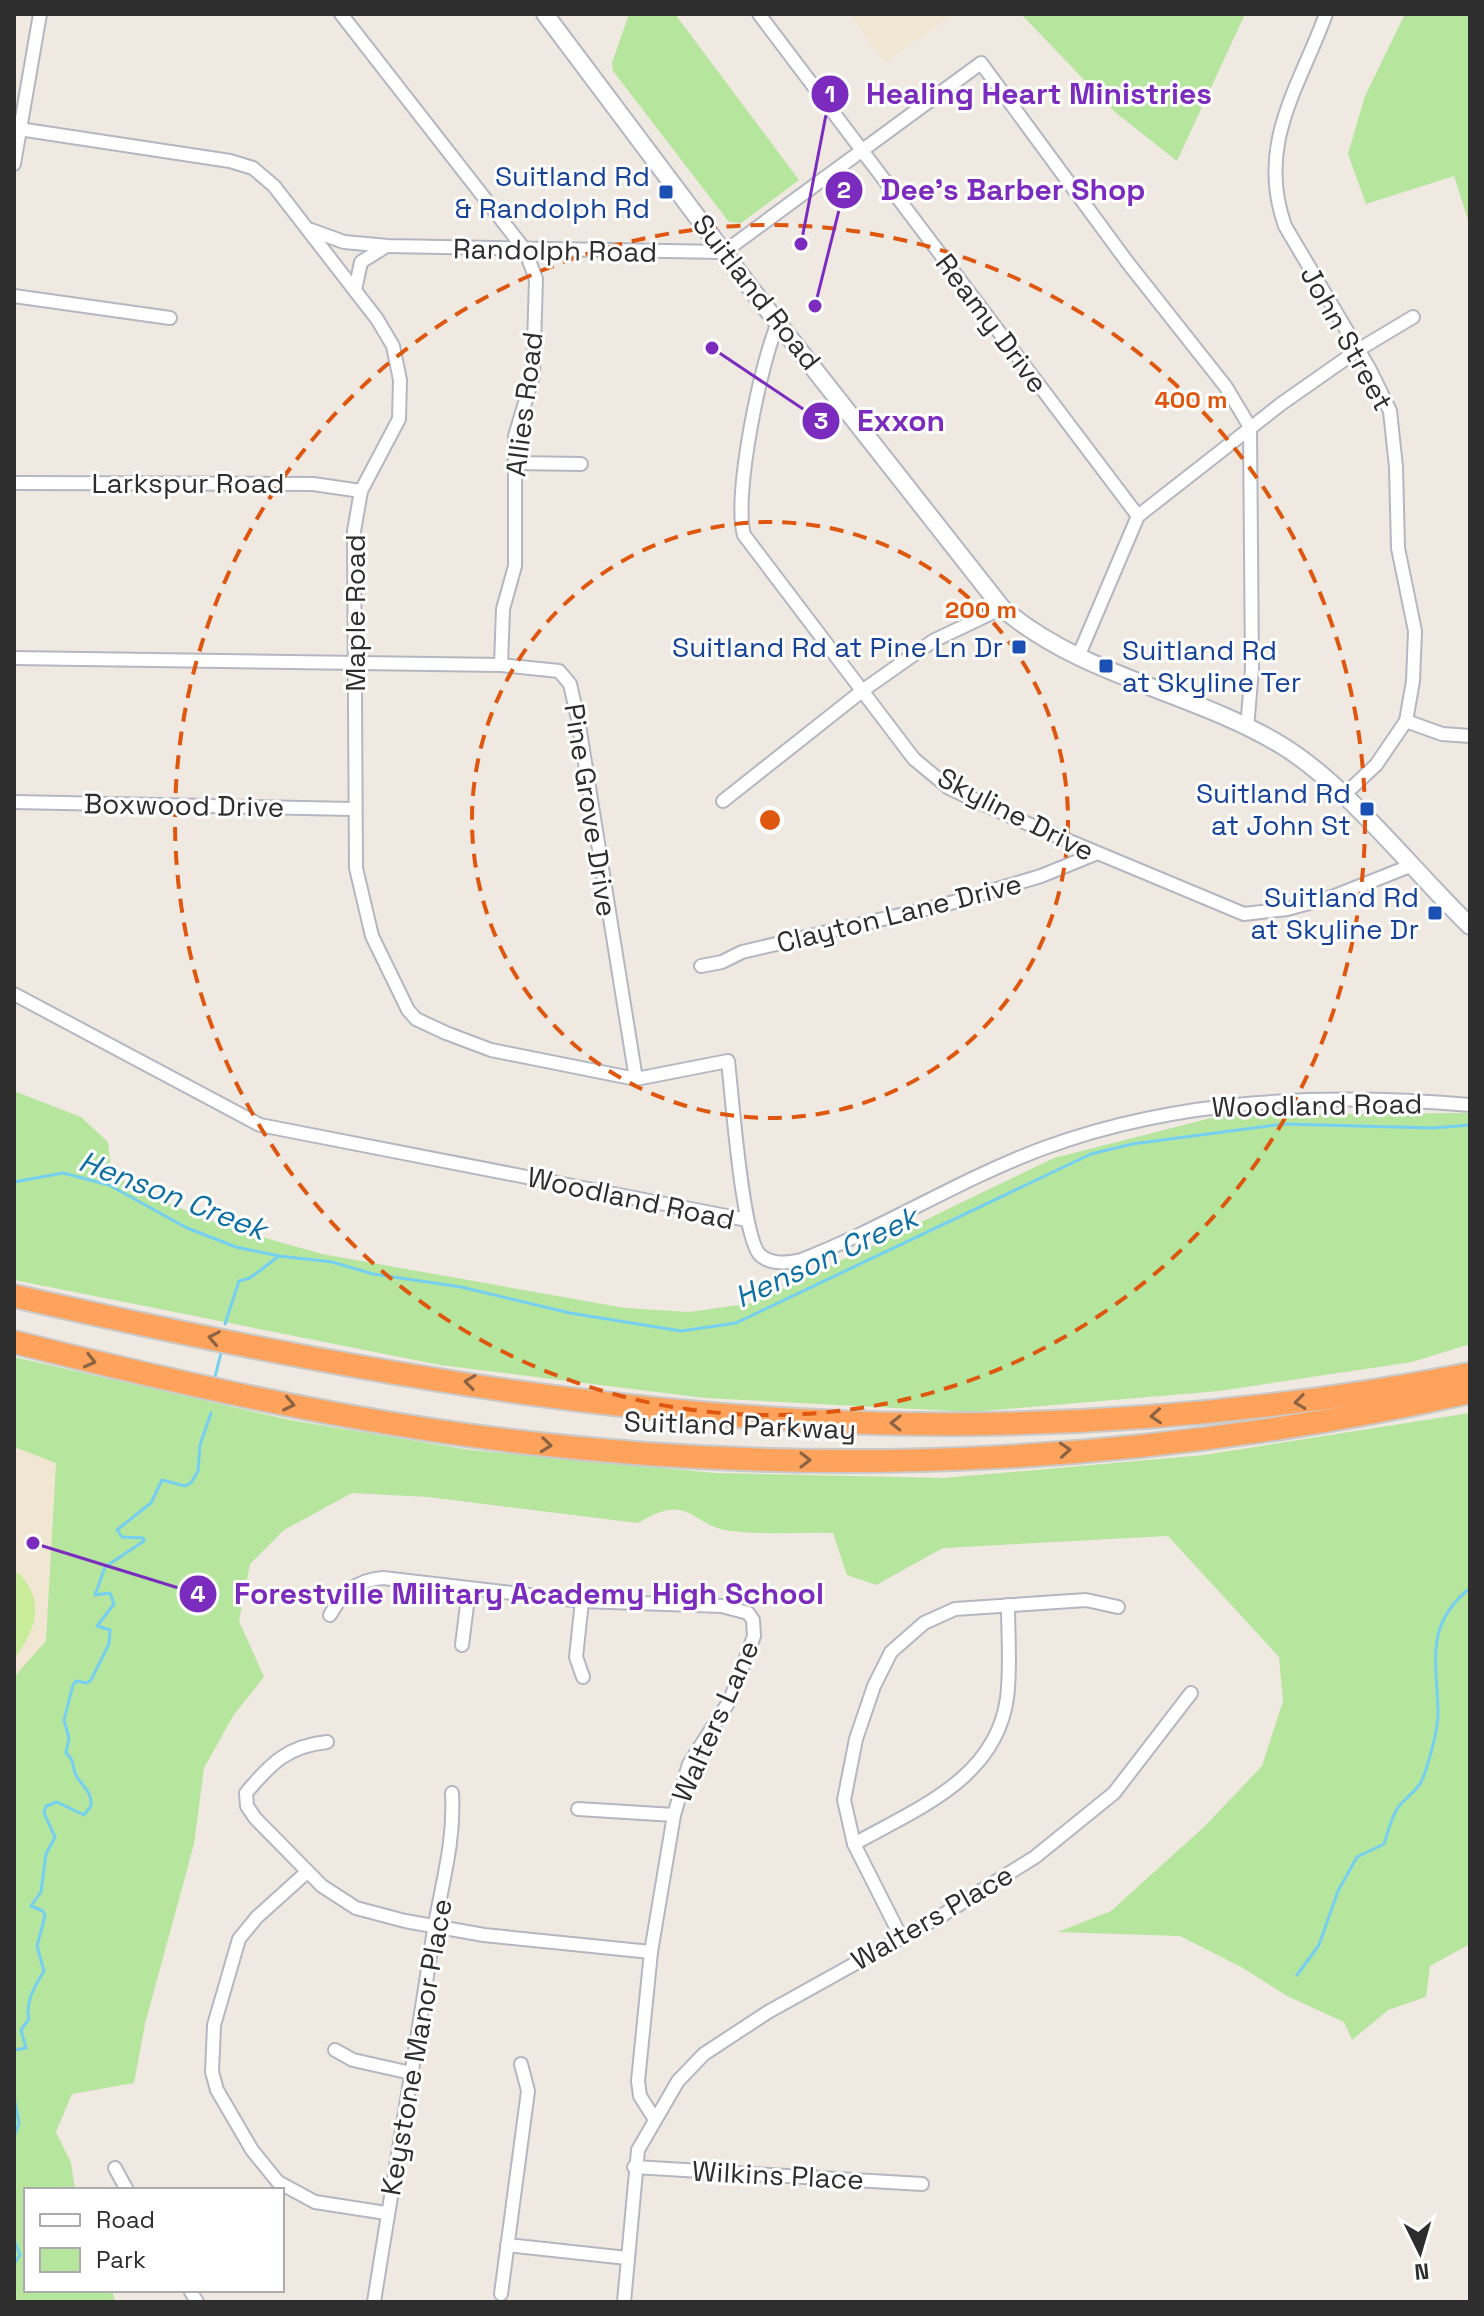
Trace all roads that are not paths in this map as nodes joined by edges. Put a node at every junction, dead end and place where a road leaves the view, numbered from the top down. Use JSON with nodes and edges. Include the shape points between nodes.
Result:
{"nodes":[{"id":1,"x":40,"y":14,"type":"edge"},
{"id":2,"x":341,"y":14,"type":"edge"},
{"id":3,"x":545,"y":14,"type":"edge"},
{"id":4,"x":759,"y":14,"type":"edge"},
{"id":5,"x":1326,"y":14,"type":"edge"},
{"id":6,"x":19,"y":129,"type":"junction"},
{"id":7,"x":863,"y":152,"type":"junction"},
{"id":8,"x":14,"y":164,"type":"edge"},
{"id":9,"x":309,"y":229,"type":"junction"},
{"id":10,"x":388,"y":246,"type":"junction"},
{"id":11,"x":525,"y":250,"type":"junction"},
{"id":12,"x":724,"y":252,"type":"junction"},
{"id":13,"x":355,"y":290,"type":"junction"},
{"id":14,"x":14,"y":296,"type":"edge"},
{"id":15,"x":1413,"y":317,"type":"dead end"},
{"id":16,"x":170,"y":318,"type":"dead end"},
{"id":17,"x":779,"y":321,"type":"junction"},
{"id":18,"x":1358,"y":350,"type":"junction"},
{"id":19,"x":1250,"y":427,"type":"junction"},
{"id":20,"x":514,"y":463,"type":"junction"},
{"id":21,"x":581,"y":464,"type":"dead end"},
{"id":22,"x":14,"y":483,"type":"edge"},
{"id":23,"x":361,"y":491,"type":"junction"},
{"id":24,"x":1138,"y":516,"type":"junction"},
{"id":25,"x":1002,"y":608,"type":"junction"},
{"id":26,"x":1078,"y":657,"type":"junction"},
{"id":27,"x":14,"y":658,"type":"edge"},
{"id":28,"x":355,"y":664,"type":"junction"},
{"id":29,"x":501,"y":665,"type":"junction"},
{"id":30,"x":862,"y":691,"type":"junction"},
{"id":31,"x":1406,"y":721,"type":"junction"},
{"id":32,"x":1247,"y":728,"type":"junction"},
{"id":33,"x":1470,"y":736,"type":"edge"},
{"id":34,"x":1343,"y":796,"type":"junction"},
{"id":35,"x":723,"y":801,"type":"dead end"},
{"id":36,"x":14,"y":802,"type":"edge"},
{"id":37,"x":353,"y":809,"type":"junction"},
{"id":38,"x":1095,"y":854,"type":"junction"},
{"id":39,"x":1410,"y":866,"type":"junction"},
{"id":40,"x":1470,"y":926,"type":"edge"},
{"id":41,"x":701,"y":966,"type":"dead end"},
{"id":42,"x":14,"y":994,"type":"edge"},
{"id":43,"x":636,"y":1079,"type":"junction"},
{"id":44,"x":1470,"y":1105,"type":"edge"},
{"id":45,"x":747,"y":1220,"type":"junction"},
{"id":46,"x":14,"y":1296,"type":"edge"},
{"id":47,"x":14,"y":1342,"type":"edge"},
{"id":48,"x":1470,"y":1364,"type":"edge"},
{"id":49,"x":1468,"y":1388,"type":"edge"},
{"id":50,"x":1366,"y":1392,"type":"junction"},
{"id":51,"x":469,"y":1589,"type":"junction"},
{"id":52,"x":582,"y":1601,"type":"junction"},
{"id":53,"x":1008,"y":1605,"type":"junction"},
{"id":54,"x":1118,"y":1607,"type":"dead end"},
{"id":55,"x":330,"y":1615,"type":"dead end"},
{"id":56,"x":462,"y":1645,"type":"dead end"},
{"id":57,"x":583,"y":1677,"type":"dead end"},
{"id":58,"x":1191,"y":1693,"type":"dead end"},
{"id":59,"x":327,"y":1742,"type":"dead end"},
{"id":60,"x":452,"y":1793,"type":"dead end"},
{"id":61,"x":578,"y":1809,"type":"dead end"},
{"id":62,"x":674,"y":1815,"type":"junction"},
{"id":63,"x":854,"y":1844,"type":"junction"},
{"id":64,"x":307,"y":1872,"type":"junction"},
{"id":65,"x":435,"y":1925,"type":"junction"},
{"id":66,"x":901,"y":1937,"type":"junction"},
{"id":67,"x":651,"y":1952,"type":"junction"},
{"id":68,"x":335,"y":2050,"type":"dead end"},
{"id":69,"x":521,"y":2064,"type":"dead end"},
{"id":70,"x":411,"y":2073,"type":"junction"},
{"id":71,"x":654,"y":2118,"type":"junction"},
{"id":72,"x":634,"y":2167,"type":"junction"},
{"id":73,"x":115,"y":2168,"type":"dead end"},
{"id":74,"x":929,"y":2184,"type":"dead end"},
{"id":75,"x":126,"y":2188,"type":"edge"},
{"id":76,"x":386,"y":2213,"type":"junction"},
{"id":77,"x":507,"y":2245,"type":"junction"},
{"id":78,"x":627,"y":2258,"type":"junction"},
{"id":79,"x":501,"y":2294,"type":"dead end"},
{"id":80,"x":374,"y":2302,"type":"edge"},
{"id":81,"x":624,"y":2302,"type":"edge"}],
"edges":[{"from":1,"to":6,"type":"street"},
{"from":2,"to":11,"type":"street","name":"Allies Road"},
{"from":3,"to":12,"type":"main road","name":"Suitland Road"},
{"from":4,"to":7,"type":"street","name":"Reamy Drive"},
{"from":5,"to":18,"type":"street","name":"John Street","via":[[1278,131],[1275,184],[1285,226]]},
{"from":6,"to":8,"type":"street"},
{"from":6,"to":9,"type":"street","name":"Maple Road","via":[[242,164],[262,174]]},
{"from":7,"to":12,"type":"street"},
{"from":7,"to":19,"type":"street","via":[[981,63],[1226,387]]},
{"from":7,"to":24,"type":"street","name":"Reamy Drive"},
{"from":9,"to":10,"type":"street","name":"Randolph Road","via":[[329,238]]},
{"from":9,"to":13,"type":"street","name":"Maple Road"},
{"from":10,"to":11,"type":"street","name":"Randolph Road"},
{"from":10,"to":13,"type":"street","via":[[361,262]]},
{"from":11,"to":12,"type":"street","name":"Randolph Road"},
{"from":11,"to":20,"type":"street","name":"Allies Road","via":[[536,279],[533,376],[517,422]]},
{"from":12,"to":17,"type":"main road","name":"Suitland Road"},
{"from":13,"to":23,"type":"street","name":"Maple Road","via":[[393,346],[401,402],[399,419]]},
{"from":14,"to":16,"type":"street"},
{"from":15,"to":18,"type":"street"},
{"from":17,"to":25,"type":"main road","name":"Suitland Road"},
{"from":17,"to":30,"type":"street","name":"Skyline Drive","via":[[766,353],[741,523],[751,544]]},
{"from":18,"to":19,"type":"street"},
{"from":18,"to":31,"type":"street","name":"John Street","via":[[1390,411],[1394,436],[1398,548],[1415,631]]},
{"from":19,"to":24,"type":"street"},
{"from":19,"to":32,"type":"street","via":[[1252,669]]},
{"from":20,"to":21,"type":"street"},
{"from":20,"to":29,"type":"street","name":"Allies Road","via":[[515,566],[503,609]]},
{"from":22,"to":23,"type":"street","name":"Larkspur Road","via":[[313,484]]},
{"from":23,"to":28,"type":"street","name":"Maple Road","via":[[354,531]]},
{"from":24,"to":26,"type":"street"},
{"from":25,"to":26,"type":"main road","name":"Suitland Road"},
{"from":25,"to":30,"type":"street","via":[[933,641]]},
{"from":26,"to":32,"type":"main road","name":"Suitland Road"},
{"from":27,"to":28,"type":"street","name":"Pine Grove Drive"},
{"from":28,"to":29,"type":"street","name":"Pine Grove Drive"},
{"from":28,"to":37,"type":"street","name":"Maple Road"},
{"from":29,"to":43,"type":"street","name":"Pine Grove Drive","via":[[559,671],[570,684]]},
{"from":30,"to":35,"type":"street"},
{"from":30,"to":38,"type":"street","name":"Skyline Drive","via":[[914,759],[949,788]]},
{"from":31,"to":33,"type":"street","via":[[1442,734]]},
{"from":31,"to":34,"type":"street","name":"John Street","via":[[1376,765]]},
{"from":32,"to":34,"type":"main road","name":"Suitland Road","via":[[1301,757]]},
{"from":34,"to":39,"type":"main road","name":"Suitland Road"},
{"from":36,"to":37,"type":"street","name":"Boxwood Drive"},
{"from":37,"to":43,"type":"street","name":"Maple Road","via":[[356,868],[372,936],[416,1019],[491,1050]]},
{"from":38,"to":39,"type":"street","name":"Skyline Drive","via":[[1244,914],[1332,897]]},
{"from":38,"to":41,"type":"street","name":"Clayton Lane Drive","via":[[947,904]]},
{"from":39,"to":40,"type":"main road","name":"Suitland Road"},
{"from":42,"to":45,"type":"street","name":"Woodland Road","via":[[260,1125]]},
{"from":43,"to":45,"type":"street","name":"Maple Road","via":[[728,1061]]},
{"from":44,"to":45,"type":"street","name":"Woodland Road","via":[[1271,1101],[1138,1120],[1045,1147],[791,1262],[767,1260],[757,1252]]},
{"from":50,"to":46,"type":"highway","name":"Suitland Parkway","one_way":true,"via":[[1206,1412],[1051,1422],[906,1424],[774,1417],[434,1377]]},
{"from":47,"to":49,"type":"highway","name":"Suitland Parkway","one_way":true,"via":[[377,1421],[522,1442],[714,1458],[883,1459],[1124,1445],[1280,1427]]},
{"from":48,"to":50,"type":"highway"},
{"from":49,"to":50,"type":"highway","name":"Suitland Parkway"},
{"from":51,"to":52,"type":"street","name":"Walters Lane"},
{"from":51,"to":55,"type":"street","name":"Walters Lane","via":[[369,1579],[349,1590]]},
{"from":51,"to":56,"type":"street"},
{"from":52,"to":57,"type":"street","via":[[576,1657]]},
{"from":52,"to":62,"type":"street","name":"Walters Lane","via":[[722,1606],[748,1613],[753,1620],[754,1636],[730,1700],[689,1764]]},
{"from":53,"to":54,"type":"street","via":[[1086,1600]]},
{"from":53,"to":63,"type":"street","via":[[1007,1699],[980,1757],[953,1788]]},
{"from":53,"to":63,"type":"street","via":[[955,1609],[937,1617],[904,1639],[885,1662],[848,1776],[846,1818]]},
{"from":58,"to":66,"type":"street","name":"Walters Place","via":[[1114,1793],[1035,1857]]},
{"from":59,"to":64,"type":"street","via":[[304,1744],[278,1756],[246,1793],[249,1811]]},
{"from":60,"to":65,"type":"street","name":"Keystone Manor Place","via":[[452,1849]]},
{"from":61,"to":62,"type":"street"},
{"from":62,"to":67,"type":"street","name":"Walters Lane"},
{"from":63,"to":66,"type":"street"},
{"from":64,"to":65,"type":"street","via":[[356,1908]]},
{"from":64,"to":76,"type":"street","via":[[239,1939],[214,2025],[212,2072],[252,2150],[278,2182],[315,2202]]},
{"from":65,"to":67,"type":"street","via":[[517,1940]]},
{"from":65,"to":70,"type":"street","name":"Keystone Manor Place"},
{"from":66,"to":71,"type":"street","name":"Walters Place","via":[[704,2054]]},
{"from":67,"to":71,"type":"street","name":"Walters Lane","via":[[638,2081],[640,2096]]},
{"from":68,"to":70,"type":"street","via":[[353,2060]]},
{"from":69,"to":77,"type":"street","via":[[528,2091]]},
{"from":70,"to":76,"type":"street","name":"Keystone Manor Place"},
{"from":71,"to":72,"type":"street"},
{"from":72,"to":74,"type":"street","name":"Wilkins Place"},
{"from":72,"to":78,"type":"street"},
{"from":73,"to":75,"type":"street"},
{"from":76,"to":80,"type":"street","name":"Keystone Manor Place"},
{"from":77,"to":78,"type":"street"},
{"from":77,"to":79,"type":"street"},
{"from":78,"to":81,"type":"street"}]}
